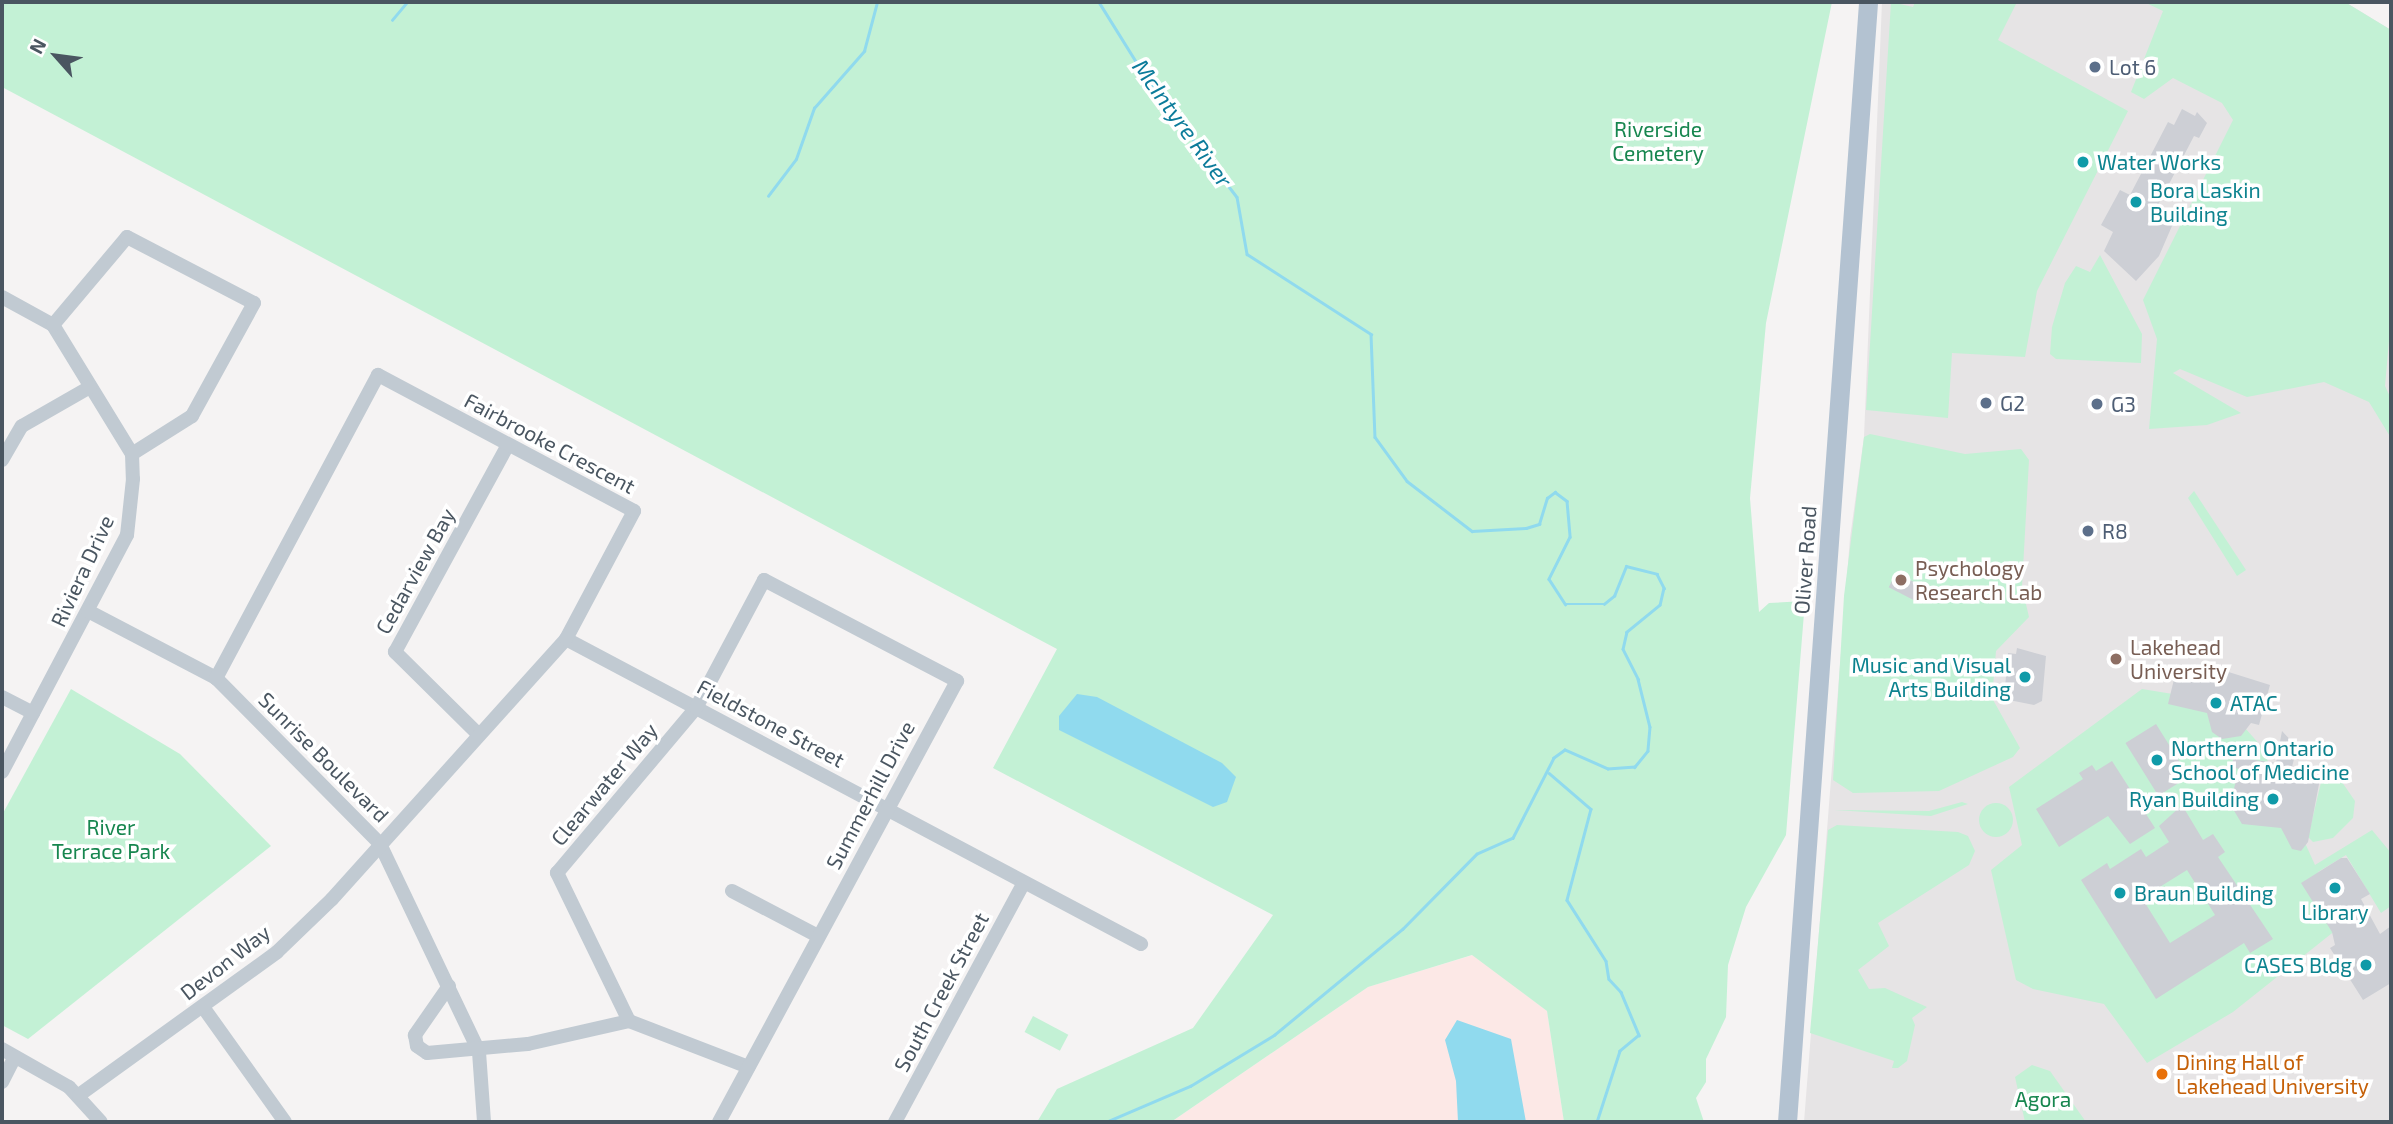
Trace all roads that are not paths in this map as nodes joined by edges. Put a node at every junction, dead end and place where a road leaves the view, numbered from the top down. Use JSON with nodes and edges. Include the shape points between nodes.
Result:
{"nodes":[{"id":1,"x":1868,"y":2,"type":"edge"},
{"id":2,"x":2,"y":297,"type":"edge"},
{"id":3,"x":53,"y":325,"type":"junction"},
{"id":4,"x":89,"y":387,"type":"junction"},
{"id":5,"x":508,"y":445,"type":"junction"},
{"id":6,"x":132,"y":454,"type":"junction"},
{"id":7,"x":2,"y":460,"type":"edge"},
{"id":8,"x":764,"y":580,"type":"joint"},
{"id":9,"x":88,"y":611,"type":"junction"},
{"id":10,"x":566,"y":639,"type":"junction"},
{"id":11,"x":216,"y":678,"type":"junction"},
{"id":12,"x":2,"y":697,"type":"edge"},
{"id":13,"x":696,"y":708,"type":"junction"},
{"id":14,"x":33,"y":713,"type":"junction"},
{"id":15,"x":478,"y":734,"type":"junction"},
{"id":16,"x":2,"y":772,"type":"edge"},
{"id":17,"x":886,"y":807,"type":"junction"},
{"id":18,"x":380,"y":844,"type":"junction"},
{"id":19,"x":1024,"y":882,"type":"junction"},
{"id":20,"x":732,"y":891,"type":"dead end"},
{"id":21,"x":818,"y":936,"type":"junction"},
{"id":22,"x":1141,"y":944,"type":"dead end"},
{"id":23,"x":449,"y":986,"type":"junction"},
{"id":24,"x":203,"y":1007,"type":"junction"},
{"id":25,"x":629,"y":1021,"type":"junction"},
{"id":26,"x":480,"y":1052,"type":"junction"},
{"id":27,"x":8,"y":1053,"type":"edge"},
{"id":28,"x":748,"y":1067,"type":"junction"},
{"id":29,"x":2,"y":1082,"type":"edge"},
{"id":30,"x":79,"y":1095,"type":"junction"},
{"id":31,"x":101,"y":1122,"type":"edge"},
{"id":32,"x":285,"y":1122,"type":"edge"},
{"id":33,"x":484,"y":1122,"type":"edge"},
{"id":34,"x":719,"y":1122,"type":"edge"},
{"id":35,"x":895,"y":1122,"type":"edge"},
{"id":36,"x":1787,"y":1122,"type":"edge"}],
"edges":[{"from":1,"to":36,"type":"main road","name":"Oliver Road"},
{"from":2,"to":3,"type":"street"},
{"from":3,"to":4,"type":"street"},
{"from":3,"to":6,"type":"street","via":[[127,237],[254,303],[192,416]]},
{"from":4,"to":6,"type":"street"},
{"from":4,"to":7,"type":"street","via":[[22,426]]},
{"from":5,"to":10,"type":"street","name":"Fairbrooke Crescent","via":[[634,511]]},
{"from":5,"to":11,"type":"street","name":"Fairbrooke Crescent","via":[[378,375]]},
{"from":5,"to":15,"type":"street","name":"Cedarview Bay","via":[[395,652]]},
{"from":6,"to":9,"type":"street","name":"Riviera Drive","via":[[130,529]]},
{"from":8,"to":13,"type":"street","name":"Clearwater Way"},
{"from":8,"to":17,"type":"street","name":"Summerhill Drive","via":[[957,681]]},
{"from":9,"to":11,"type":"street","name":"Sunrise Boulevard"},
{"from":9,"to":14,"type":"street","name":"Riviera Drive"},
{"from":10,"to":13,"type":"street","name":"Fieldstone Street"},
{"from":10,"to":15,"type":"street","name":"Fairbrooke Crescent"},
{"from":11,"to":18,"type":"street","name":"Sunrise Boulevard"},
{"from":12,"to":14,"type":"street"},
{"from":13,"to":17,"type":"street","name":"Fieldstone Street"},
{"from":13,"to":25,"type":"street","name":"Clearwater Way","via":[[557,873]]},
{"from":14,"to":16,"type":"street","name":"Riviera Drive"},
{"from":15,"to":18,"type":"street","name":"Fairbrooke Crescent"},
{"from":17,"to":19,"type":"street","name":"Fieldstone Street"},
{"from":17,"to":21,"type":"street","name":"Summerhill Drive"},
{"from":18,"to":23,"type":"street","name":"Sunrise Boulevard"},
{"from":18,"to":24,"type":"street","name":"Devon Way","via":[[277,952]]},
{"from":19,"to":22,"type":"street","name":"Fieldstone Street"},
{"from":19,"to":35,"type":"street","name":"South Creek Street"},
{"from":20,"to":21,"type":"street"},
{"from":21,"to":28,"type":"street","name":"Summerhill Drive"},
{"from":23,"to":26,"type":"street","name":"Sunrise Boulevard"},
{"from":23,"to":26,"type":"street","via":[[419,1027],[417,1046],[427,1053]]},
{"from":24,"to":30,"type":"street","name":"Devon Way"},
{"from":24,"to":32,"type":"street"},
{"from":25,"to":26,"type":"street"},
{"from":25,"to":28,"type":"street"},
{"from":26,"to":33,"type":"street","name":"Sunrise Boulevard"},
{"from":27,"to":29,"type":"street"},
{"from":27,"to":30,"type":"street"},
{"from":28,"to":34,"type":"street","name":"Summerhill Drive"},
{"from":30,"to":31,"type":"street"}]}
